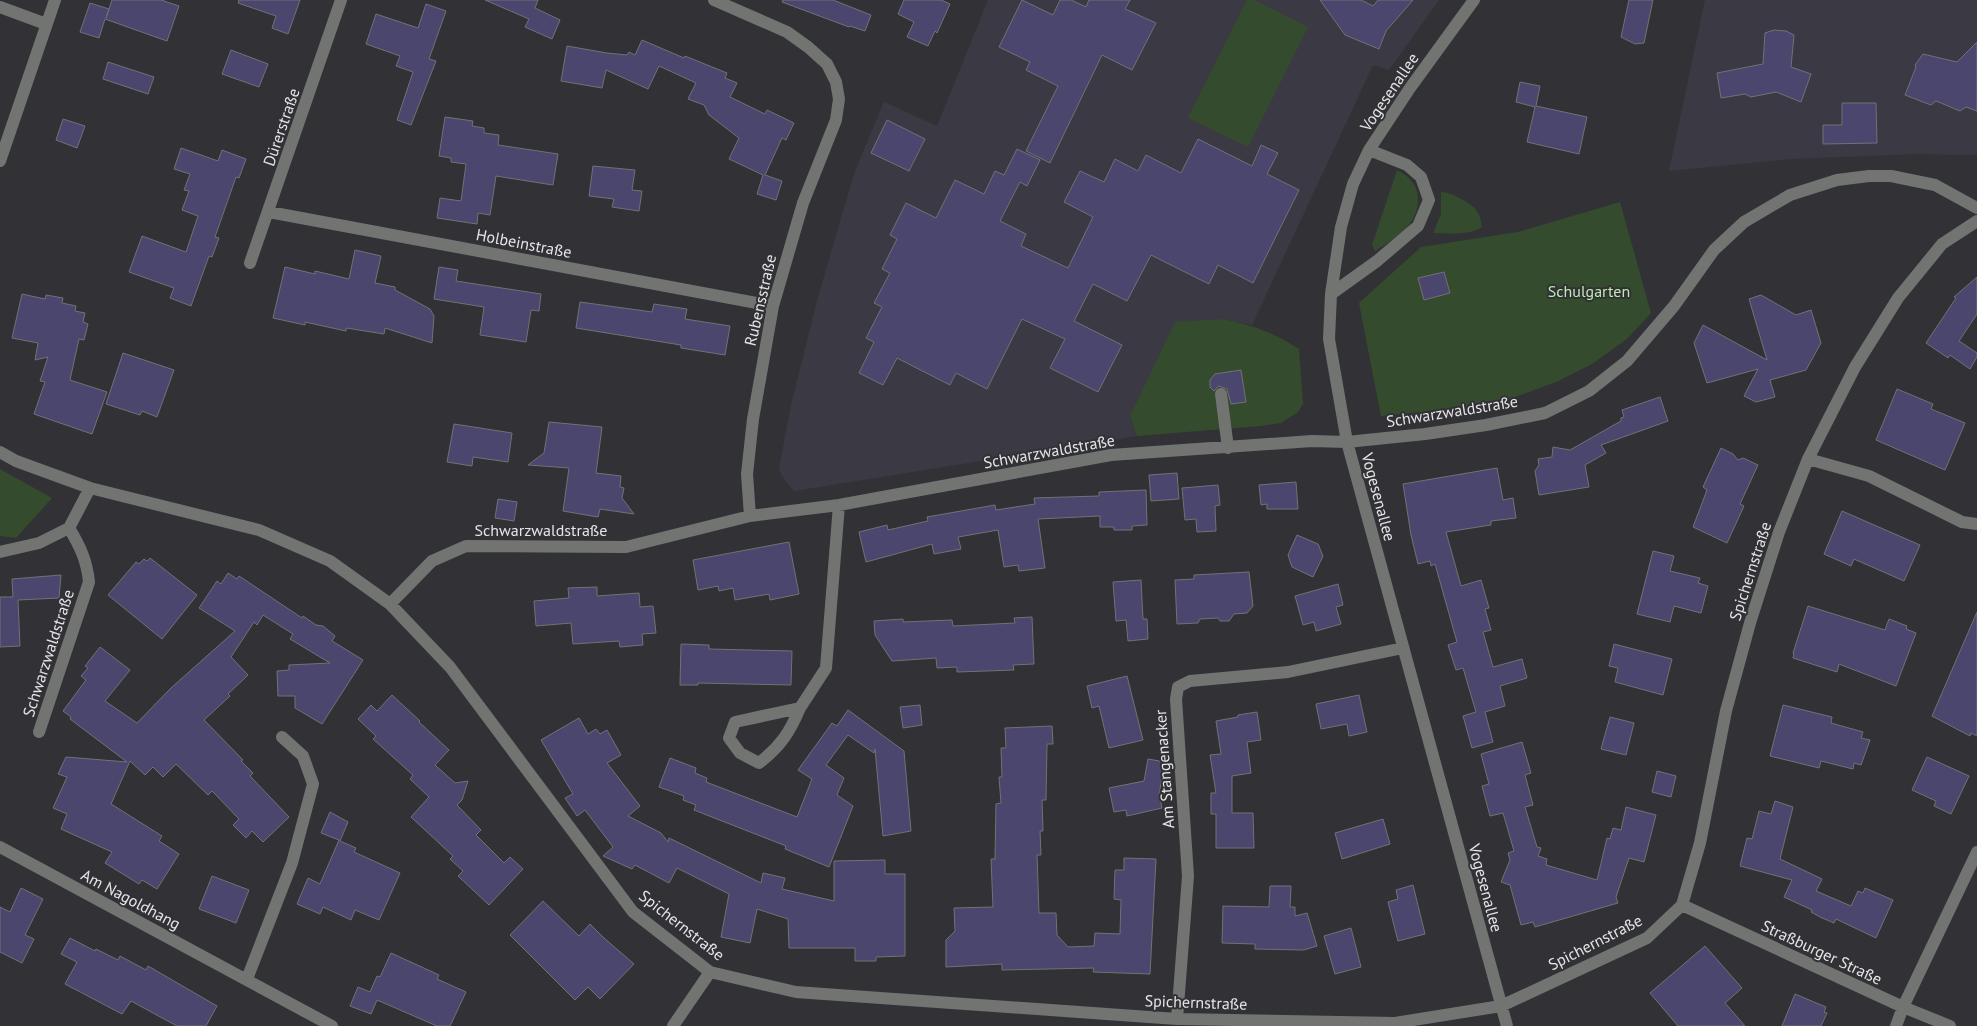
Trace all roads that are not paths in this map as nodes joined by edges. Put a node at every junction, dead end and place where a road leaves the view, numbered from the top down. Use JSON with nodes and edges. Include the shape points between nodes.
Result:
{"nodes":[{"id":1,"x":55,"y":0,"type":"edge"},
{"id":2,"x":341,"y":0,"type":"edge"},
{"id":3,"x":714,"y":0,"type":"edge"},
{"id":4,"x":1474,"y":0,"type":"edge"},
{"id":5,"x":0,"y":7,"type":"edge"},
{"id":6,"x":46,"y":24,"type":"junction"},
{"id":7,"x":1369,"y":150,"type":"junction"},
{"id":8,"x":0,"y":161,"type":"edge"},
{"id":9,"x":1977,"y":208,"type":"edge"},
{"id":10,"x":269,"y":212,"type":"junction"},
{"id":11,"x":1977,"y":221,"type":"edge"},
{"id":12,"x":250,"y":263,"type":"dead end"},
{"id":13,"x":1331,"y":294,"type":"junction"},
{"id":14,"x":773,"y":306,"type":"junction"},
{"id":15,"x":1221,"y":394,"type":"dead end"},
{"id":16,"x":1347,"y":442,"type":"junction"},
{"id":17,"x":1228,"y":448,"type":"junction"},
{"id":18,"x":0,"y":452,"type":"edge"},
{"id":19,"x":1808,"y":459,"type":"junction"},
{"id":20,"x":90,"y":488,"type":"junction"},
{"id":21,"x":839,"y":504,"type":"junction"},
{"id":22,"x":750,"y":516,"type":"junction"},
{"id":23,"x":1977,"y":524,"type":"edge"},
{"id":24,"x":69,"y":528,"type":"junction"},
{"id":25,"x":0,"y":552,"type":"edge"},
{"id":26,"x":390,"y":604,"type":"junction"},
{"id":27,"x":1403,"y":648,"type":"junction"},
{"id":28,"x":800,"y":708,"type":"junction"},
{"id":29,"x":39,"y":732,"type":"dead end"},
{"id":30,"x":282,"y":737,"type":"dead end"},
{"id":31,"x":0,"y":847,"type":"edge"},
{"id":32,"x":1977,"y":852,"type":"edge"},
{"id":33,"x":1682,"y":905,"type":"junction"},
{"id":34,"x":710,"y":972,"type":"junction"},
{"id":35,"x":247,"y":979,"type":"junction"},
{"id":36,"x":1502,"y":1006,"type":"junction"},
{"id":37,"x":1903,"y":1007,"type":"junction"},
{"id":38,"x":1177,"y":1019,"type":"junction"},
{"id":39,"x":332,"y":1026,"type":"edge"},
{"id":40,"x":673,"y":1026,"type":"edge"},
{"id":41,"x":1507,"y":1026,"type":"edge"},
{"id":42,"x":1896,"y":1026,"type":"edge"},
{"id":43,"x":1950,"y":1026,"type":"edge"}],
"edges":[{"from":1,"to":6,"type":"street"},
{"from":2,"to":10,"type":"street","name":"Dürerstraße"},
{"from":3,"to":14,"type":"street","name":"Rubensstraße","via":[[787,32],[827,64],[836,82],[839,99],[836,120],[803,203]]},
{"from":4,"to":7,"type":"street","name":"Vogesenallee"},
{"from":5,"to":6,"type":"street"},
{"from":6,"to":8,"type":"street"},
{"from":7,"to":13,"type":"street","name":"Vogesenallee","via":[[1353,184],[1341,227]]},
{"from":7,"to":13,"type":"street","via":[[1407,165],[1421,177],[1429,200],[1418,226]]},
{"from":9,"to":16,"type":"street","name":"Schwarzwaldstraße","via":[[1935,185],[1891,176],[1837,180],[1790,195],[1744,222],[1714,250],[1674,306],[1627,361],[1589,391],[1545,412],[1496,423]]},
{"from":10,"to":12,"type":"street","name":"Dürerstraße"},
{"from":10,"to":14,"type":"street","name":"Holbeinstraße"},
{"from":11,"to":19,"type":"street","name":"Spichernstraße","via":[[1942,244],[1898,298],[1855,367]]},
{"from":13,"to":16,"type":"street","name":"Vogesenallee","via":[[1329,339]]},
{"from":14,"to":22,"type":"street","name":"Rubensstraße","via":[[753,419],[747,474]]},
{"from":15,"to":17,"type":"street"},
{"from":16,"to":17,"type":"street","name":"Schwarzwaldstraße","via":[[1312,441]]},
{"from":16,"to":27,"type":"street","name":"Vogesenallee"},
{"from":17,"to":21,"type":"street","name":"Schwarzwaldstraße","via":[[1111,455]]},
{"from":18,"to":20,"type":"street"},
{"from":19,"to":23,"type":"street","via":[[1869,476],[1962,522]]},
{"from":19,"to":33,"type":"street","name":"Spichernstraße","via":[[1779,532],[1750,623],[1726,711],[1700,843]]},
{"from":20,"to":24,"type":"street"},
{"from":20,"to":26,"type":"street","via":[[259,530],[330,561]]},
{"from":21,"to":22,"type":"street","name":"Schwarzwaldstraße"},
{"from":21,"to":28,"type":"street","via":[[826,668]]},
{"from":22,"to":26,"type":"street","name":"Schwarzwaldstraße","via":[[626,547],[466,546],[432,561]]},
{"from":24,"to":25,"type":"street","via":[[39,544]]},
{"from":24,"to":29,"type":"street","name":"Schwarzwaldstraße","via":[[82,549],[89,582]]},
{"from":26,"to":34,"type":"street","name":"Spichernstraße","via":[[450,667],[633,912]]},
{"from":27,"to":36,"type":"street","name":"Vogesenallee"},
{"from":27,"to":38,"type":"street","name":"Am Stangenacker","via":[[1288,672],[1190,681],[1178,687],[1176,699],[1188,876]]},
{"from":28,"to":28,"type":"street","via":[[735,722],[728,738],[740,753],[759,763],[792,729]]},
{"from":30,"to":35,"type":"street","via":[[303,756],[314,784],[292,862]]},
{"from":31,"to":35,"type":"street","name":"Am Nagoldhang"},
{"from":32,"to":37,"type":"street"},
{"from":33,"to":36,"type":"street","name":"Spichernstraße","via":[[1647,938]]},
{"from":33,"to":37,"type":"street","name":"Straßburger Straße"},
{"from":34,"to":38,"type":"street","name":"Spichernstraße","via":[[796,992]]},
{"from":34,"to":40,"type":"street"},
{"from":35,"to":39,"type":"street","name":"Am Nagoldhang"},
{"from":36,"to":38,"type":"street","name":"Spichernstraße","via":[[1395,1023]]},
{"from":36,"to":41,"type":"street","name":"Vogesenallee"},
{"from":37,"to":42,"type":"street"},
{"from":37,"to":43,"type":"street","name":"Straßburger Straße"}]}
